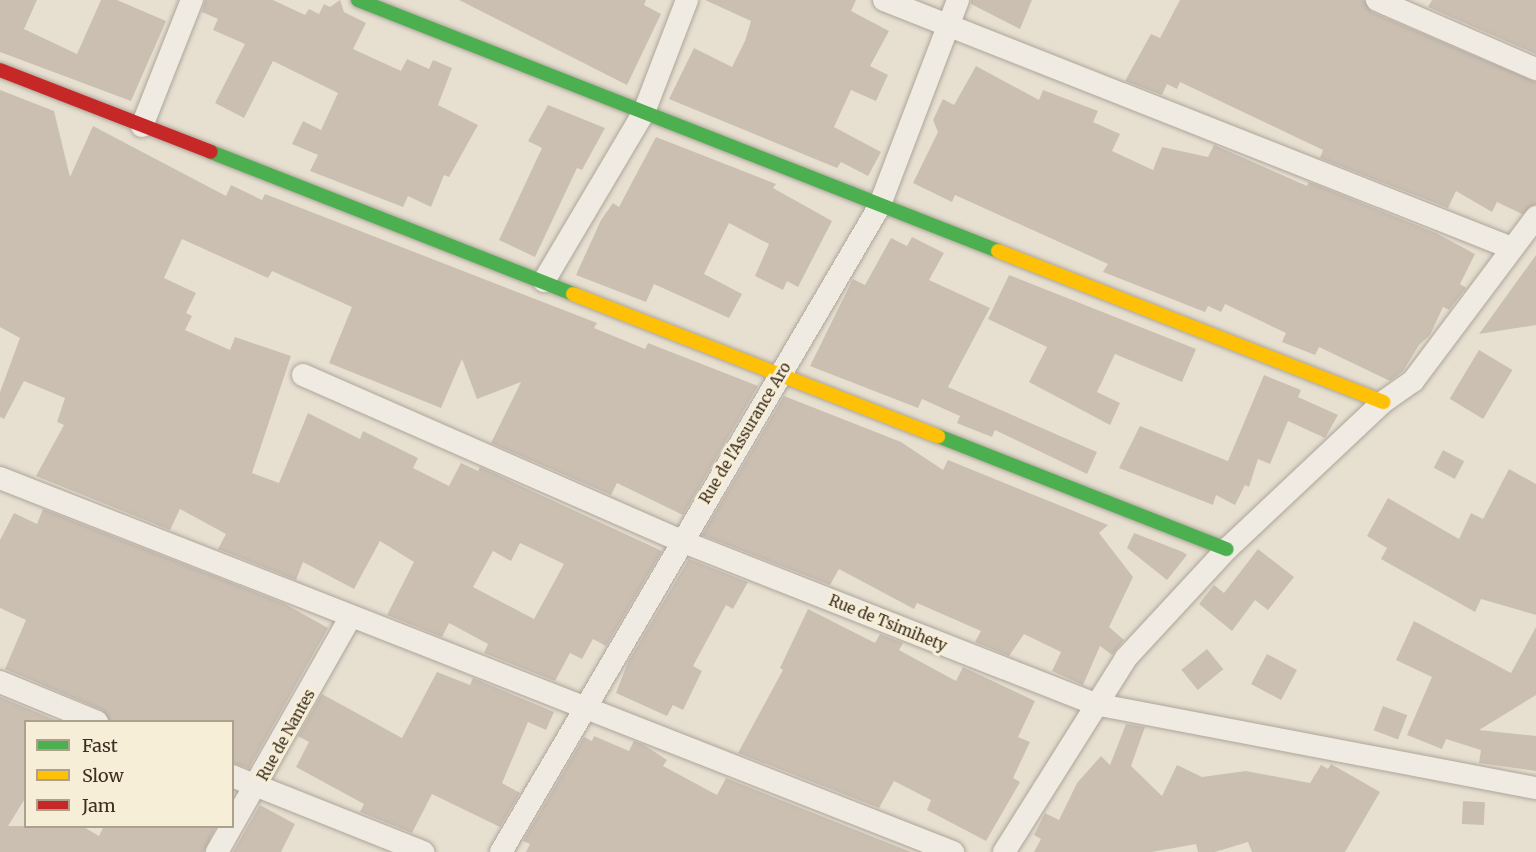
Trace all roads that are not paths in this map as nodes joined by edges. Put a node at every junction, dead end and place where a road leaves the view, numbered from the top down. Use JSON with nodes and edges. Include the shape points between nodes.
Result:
{"nodes":[{"id":1,"x":192,"y":0,"type":"edge"},
{"id":2,"x":358,"y":0,"type":"edge"},
{"id":3,"x":687,"y":0,"type":"edge"},
{"id":4,"x":884,"y":0,"type":"edge"},
{"id":5,"x":958,"y":0,"type":"edge"},
{"id":6,"x":1377,"y":0,"type":"edge"},
{"id":7,"x":948,"y":25,"type":"junction"},
{"id":8,"x":1536,"y":69,"type":"edge"},
{"id":9,"x":0,"y":70,"type":"edge"},
{"id":10,"x":644,"y":112,"type":"junction"},
{"id":11,"x":142,"y":126,"type":"junction"},
{"id":12,"x":879,"y":207,"type":"junction"},
{"id":13,"x":1536,"y":217,"type":"edge"},
{"id":14,"x":1509,"y":248,"type":"junction"},
{"id":15,"x":544,"y":281,"type":"junction"},
{"id":16,"x":781,"y":372,"type":"junction"},
{"id":17,"x":303,"y":375,"type":"dead end"},
{"id":18,"x":1383,"y":402,"type":"junction"},
{"id":19,"x":1,"y":480,"type":"edge"},
{"id":20,"x":681,"y":541,"type":"junction"},
{"id":21,"x":1227,"y":549,"type":"junction"},
{"id":22,"x":351,"y":616,"type":"junction"},
{"id":23,"x":0,"y":682,"type":"edge"},
{"id":24,"x":1095,"y":704,"type":"junction"},
{"id":25,"x":583,"y":707,"type":"junction"},
{"id":26,"x":92,"y":720,"type":"edge"},
{"id":27,"x":234,"y":777,"type":"edge"},
{"id":28,"x":258,"y":786,"type":"junction"},
{"id":29,"x":1536,"y":788,"type":"edge"},
{"id":30,"x":234,"y":826,"type":"edge"},
{"id":31,"x":233,"y":828,"type":"edge"},
{"id":32,"x":218,"y":852,"type":"edge"},
{"id":33,"x":423,"y":852,"type":"edge"},
{"id":34,"x":501,"y":852,"type":"edge"},
{"id":35,"x":953,"y":852,"type":"edge"},
{"id":36,"x":1004,"y":852,"type":"edge"}],
"edges":[{"from":1,"to":11,"type":"street"},
{"from":2,"to":10,"type":"street"},
{"from":3,"to":10,"type":"street"},
{"from":4,"to":7,"type":"street"},
{"from":5,"to":7,"type":"street","name":"Rue de l'Assurance Aro"},
{"from":6,"to":8,"type":"street"},
{"from":7,"to":12,"type":"street","name":"Rue de l'Assurance Aro"},
{"from":7,"to":14,"type":"street"},
{"from":9,"to":11,"type":"street"},
{"from":10,"to":12,"type":"street"},
{"from":10,"to":15,"type":"street"},
{"from":11,"to":15,"type":"street"},
{"from":12,"to":16,"type":"street","name":"Rue de l'Assurance Aro"},
{"from":12,"to":18,"type":"street"},
{"from":13,"to":14,"type":"street"},
{"from":14,"to":18,"type":"street","via":[[1413,381]]},
{"from":15,"to":16,"type":"street"},
{"from":16,"to":20,"type":"street","name":"Rue de l'Assurance Aro"},
{"from":16,"to":21,"type":"street"},
{"from":17,"to":20,"type":"street","name":"Rue de Tsimihety"},
{"from":18,"to":21,"type":"street"},
{"from":19,"to":22,"type":"street"},
{"from":20,"to":24,"type":"street","name":"Rue de Tsimihety"},
{"from":20,"to":25,"type":"street","name":"Rue de l'Assurance Aro"},
{"from":21,"to":24,"type":"street","via":[[1126,658]]},
{"from":22,"to":25,"type":"street"},
{"from":22,"to":28,"type":"street","name":"Rue de Nantes"},
{"from":23,"to":26,"type":"street"},
{"from":24,"to":29,"type":"street","name":"Rue de Tsimihety"},
{"from":24,"to":36,"type":"street"},
{"from":25,"to":34,"type":"street","name":"Rue de l'Assurance Aro"},
{"from":25,"to":35,"type":"street"},
{"from":27,"to":28,"type":"street"},
{"from":28,"to":30,"type":"street","name":"Rue de Nantes"},
{"from":28,"to":33,"type":"street"},
{"from":31,"to":32,"type":"street","name":"Rue de Nantes"}]}
